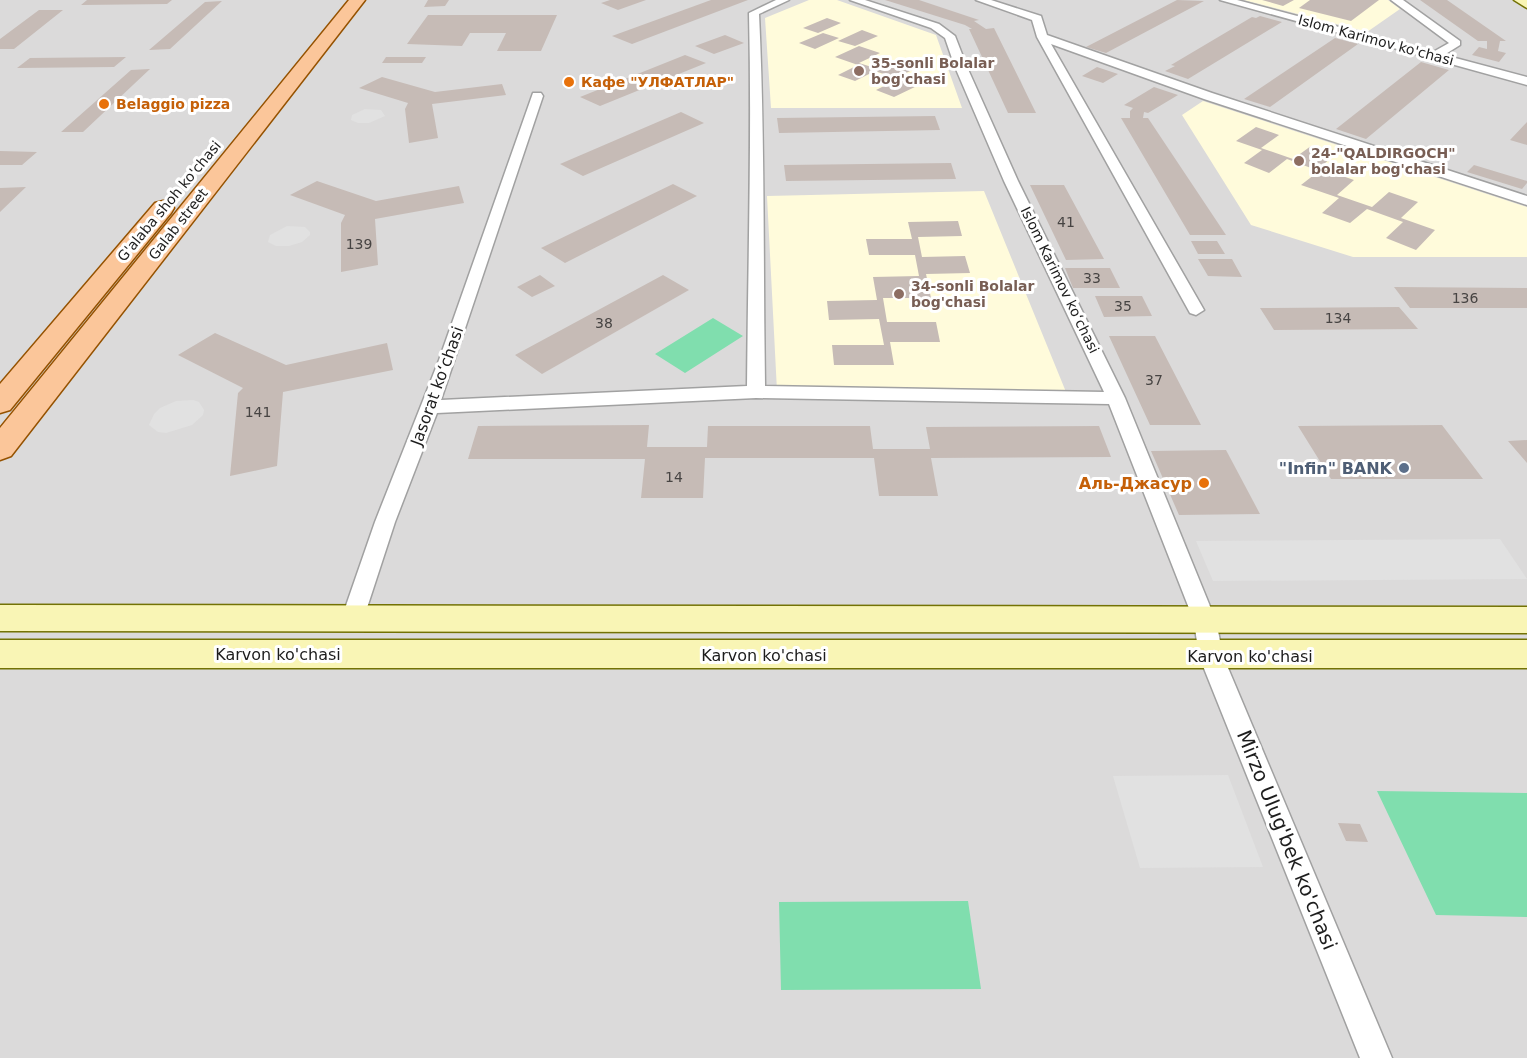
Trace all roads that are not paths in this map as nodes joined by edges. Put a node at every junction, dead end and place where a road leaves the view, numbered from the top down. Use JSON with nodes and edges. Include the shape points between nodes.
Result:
{"nodes":[{"id":1,"x":337,"y":0,"type":"edge"},
{"id":2,"x":357,"y":0,"type":"edge"},
{"id":3,"x":784,"y":0,"type":"edge"},
{"id":4,"x":855,"y":0,"type":"edge"},
{"id":5,"x":981,"y":0,"type":"edge"},
{"id":6,"x":1225,"y":0,"type":"edge"},
{"id":7,"x":1396,"y":0,"type":"edge"},
{"id":8,"x":1521,"y":0,"type":"edge"},
{"id":9,"x":1527,"y":4,"type":"edge"},
{"id":10,"x":1042,"y":37,"type":"junction"},
{"id":11,"x":1435,"y":56,"type":"junction"},
{"id":12,"x":1527,"y":81,"type":"edge"},
{"id":13,"x":537,"y":96,"type":"dead end"},
{"id":14,"x":195,"y":169,"type":"dead end"},
{"id":15,"x":173,"y":196,"type":"dead end"},
{"id":16,"x":1527,"y":201,"type":"edge"},
{"id":17,"x":1196,"y":310,"type":"dead end"},
{"id":18,"x":756,"y":392,"type":"junction"},
{"id":19,"x":1116,"y":398,"type":"junction"},
{"id":20,"x":0,"y":403,"type":"edge"},
{"id":21,"x":430,"y":407,"type":"junction"},
{"id":22,"x":0,"y":449,"type":"edge"},
{"id":23,"x":0,"y":618,"type":"edge"},
{"id":24,"x":352,"y":620,"type":"junction"},
{"id":25,"x":1527,"y":620,"type":"edge"},
{"id":26,"x":1205,"y":621,"type":"junction"},
{"id":27,"x":0,"y":654,"type":"edge"},
{"id":28,"x":1527,"y":654,"type":"edge"},
{"id":29,"x":1211,"y":656,"type":"junction"},
{"id":30,"x":1376,"y":1058,"type":"edge"}],
"edges":[{"from":1,"to":14,"type":"main road","name":"G'alaba shoh ko'chasi"},
{"from":2,"to":22,"type":"main road","name":"Galab street"},
{"from":3,"to":18,"type":"street","via":[[754,13],[758,120]]},
{"from":4,"to":19,"type":"street","name":"Islom Karimov ko‘chasi","via":[[935,26],[950,36],[1011,181]]},
{"from":5,"to":10,"type":"street","via":[[1037,18]]},
{"from":6,"to":11,"type":"street","name":"Islom Karimov ko'chasi"},
{"from":7,"to":11,"type":"street","via":[[1456,43]]},
{"from":8,"to":9,"type":"main road"},
{"from":10,"to":16,"type":"street"},
{"from":10,"to":17,"type":"street"},
{"from":11,"to":12,"type":"street","name":"Islom Karimov ko'chasi"},
{"from":13,"to":21,"type":"street","name":"Jasorat ko‘chasi"},
{"from":15,"to":20,"type":"main road","name":"G'alaba shoh ko'chasi"},
{"from":18,"to":19,"type":"street"},
{"from":18,"to":21,"type":"street"},
{"from":19,"to":26,"type":"street","name":"Islom Karimov ko‘chasi"},
{"from":21,"to":24,"type":"street","name":"Jasorat ko‘chasi"},
{"from":23,"to":24,"type":"main road"},
{"from":24,"to":26,"type":"main road"},
{"from":25,"to":26,"type":"main road"},
{"from":26,"to":29,"type":"street","name":"Mirzo Ulug'bek ko'chasi"},
{"from":27,"to":29,"type":"main road","name":"Karvon ko'chasi"},
{"from":28,"to":29,"type":"main road","name":"Karvon ko'chasi"},
{"from":29,"to":30,"type":"street","name":"Mirzo Ulug'bek ko'chasi"}]}
